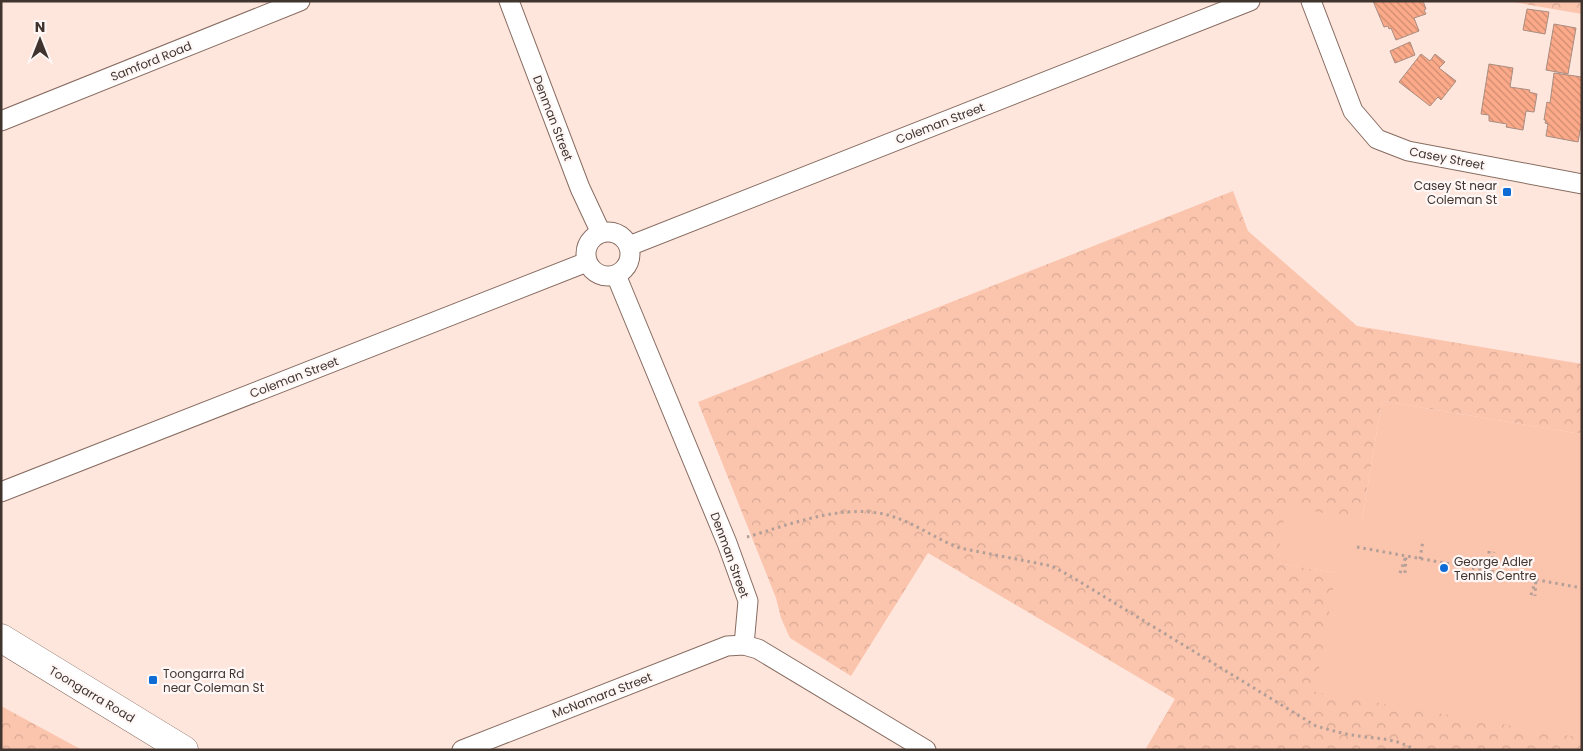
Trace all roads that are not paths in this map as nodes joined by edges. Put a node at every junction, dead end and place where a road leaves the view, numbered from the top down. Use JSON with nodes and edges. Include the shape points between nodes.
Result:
{"nodes":[{"id":1,"x":300,"y":1,"type":"edge"},
{"id":2,"x":509,"y":1,"type":"edge"},
{"id":3,"x":1250,"y":1,"type":"edge"},
{"id":4,"x":1312,"y":1,"type":"edge"},
{"id":5,"x":1,"y":121,"type":"edge"},
{"id":6,"x":1582,"y":184,"type":"edge"},
{"id":7,"x":601,"y":233,"type":"junction"},
{"id":8,"x":629,"y":246,"type":"junction"},
{"id":9,"x":587,"y":262,"type":"junction"},
{"id":10,"x":616,"y":275,"type":"junction"},
{"id":11,"x":1,"y":492,"type":"edge"},
{"id":12,"x":1,"y":638,"type":"edge"},
{"id":13,"x":744,"y":645,"type":"junction"},
{"id":14,"x":184,"y":750,"type":"edge"},
{"id":15,"x":462,"y":750,"type":"edge"},
{"id":16,"x":926,"y":750,"type":"edge"}],
"edges":[{"from":1,"to":5,"type":"street","name":"Samford Road"},
{"from":2,"to":7,"type":"street","name":"Denman Street","via":[[580,188]]},
{"from":3,"to":8,"type":"street","name":"Coleman Street"},
{"from":4,"to":6,"type":"street","name":"Casey Street","via":[[1353,112],[1377,139],[1408,151]]},
{"from":7,"to":8,"type":"street","via":[[618,234]]},
{"from":7,"to":9,"type":"street","via":[[588,245]]},
{"from":8,"to":10,"type":"street","via":[[629,263]]},
{"from":9,"to":10,"type":"street","via":[[599,275]]},
{"from":9,"to":11,"type":"street","name":"Coleman Street"},
{"from":10,"to":13,"type":"street","name":"Denman Street","via":[[727,542],[748,601]]},
{"from":12,"to":14,"type":"main road","name":"Toongarra Road"},
{"from":13,"to":15,"type":"street","name":"McNamara Street","via":[[727,646]]},
{"from":13,"to":16,"type":"street","via":[[758,649]]}]}
